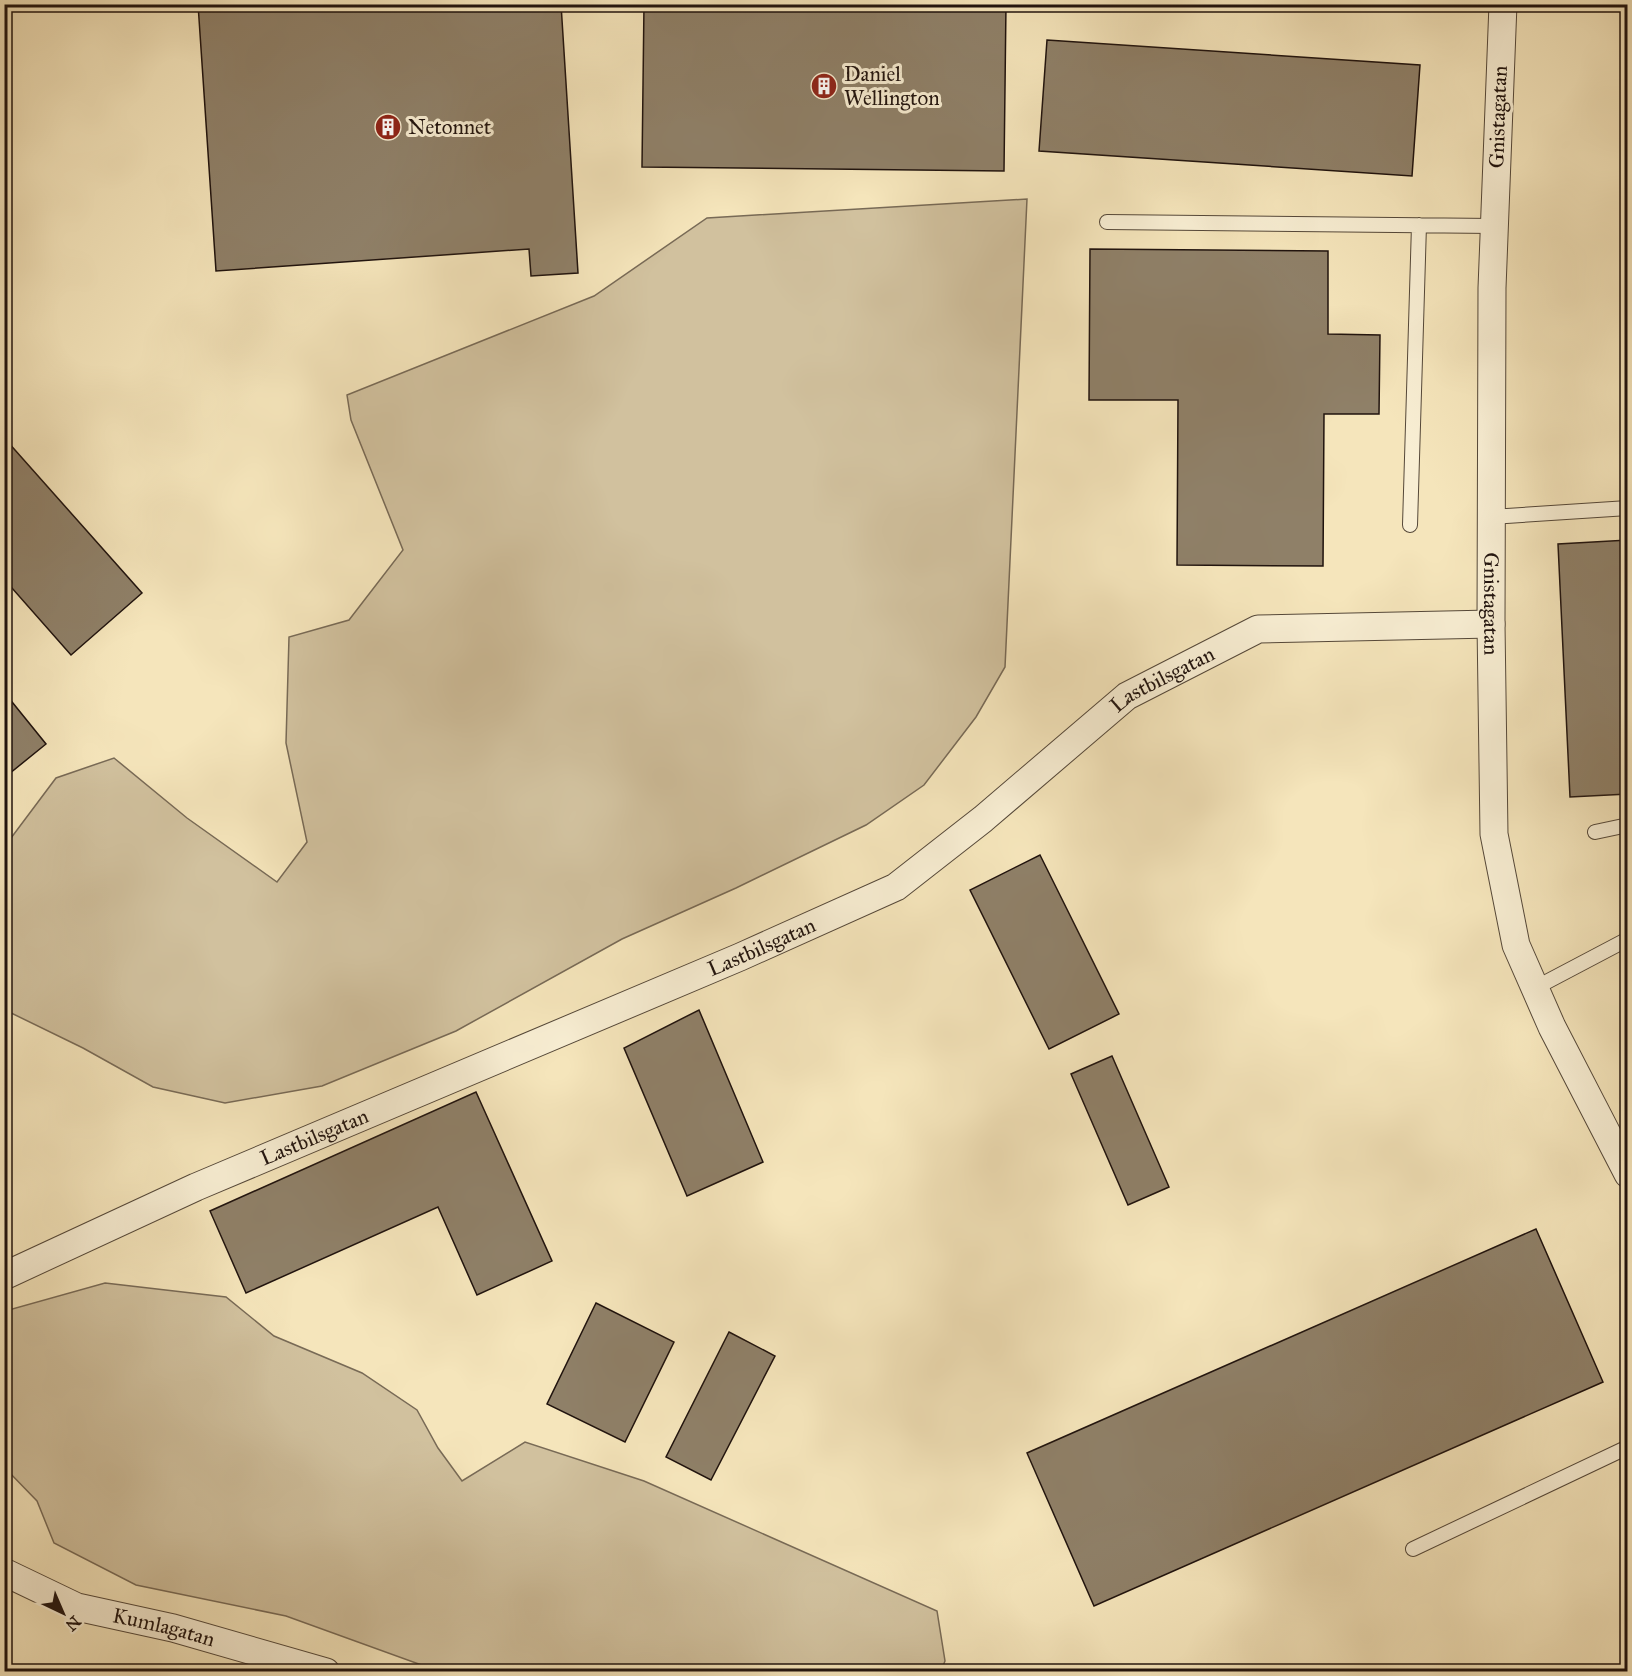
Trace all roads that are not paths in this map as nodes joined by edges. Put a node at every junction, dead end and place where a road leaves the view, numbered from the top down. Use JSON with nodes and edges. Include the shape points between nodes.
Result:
{"nodes":[{"id":1,"x":1503,"y":4,"type":"edge"},
{"id":2,"x":1107,"y":222,"type":"dead end"},
{"id":3,"x":1419,"y":225,"type":"junction"},
{"id":4,"x":1494,"y":225,"type":"junction"},
{"id":5,"x":1628,"y":508,"type":"edge"},
{"id":6,"x":1491,"y":517,"type":"junction"},
{"id":7,"x":1410,"y":525,"type":"dead end"},
{"id":8,"x":1491,"y":624,"type":"junction"},
{"id":9,"x":1628,"y":825,"type":"edge"},
{"id":10,"x":1595,"y":832,"type":"dead end"},
{"id":11,"x":1628,"y":939,"type":"edge"},
{"id":12,"x":1535,"y":988,"type":"junction"},
{"id":13,"x":1628,"y":1174,"type":"edge"},
{"id":14,"x":4,"y":1276,"type":"edge"},
{"id":15,"x":1628,"y":1447,"type":"edge"},
{"id":16,"x":1413,"y":1549,"type":"dead end"},
{"id":17,"x":4,"y":1572,"type":"edge"},
{"id":18,"x":326,"y":1671,"type":"edge"}],
"edges":[{"from":1,"to":4,"type":"street","name":"Gnistagatan"},
{"from":2,"to":3,"type":"lane"},
{"from":3,"to":4,"type":"lane"},
{"from":3,"to":7,"type":"lane"},
{"from":4,"to":6,"type":"street","name":"Gnistagatan"},
{"from":5,"to":6,"type":"lane"},
{"from":6,"to":8,"type":"street","name":"Gnistagatan"},
{"from":8,"to":12,"type":"street","name":"Gnistagatan","via":[[1494,834],[1516,945]]},
{"from":8,"to":14,"type":"street","name":"Lastbilsgatan","via":[[1258,629],[1127,696],[983,819],[896,887],[196,1187]]},
{"from":9,"to":10,"type":"lane"},
{"from":11,"to":12,"type":"lane"},
{"from":12,"to":13,"type":"street","name":"Gnistagatan"},
{"from":15,"to":16,"type":"lane"},
{"from":17,"to":18,"type":"street","name":"Kumlagatan","via":[[77,1607],[173,1628]]}]}
